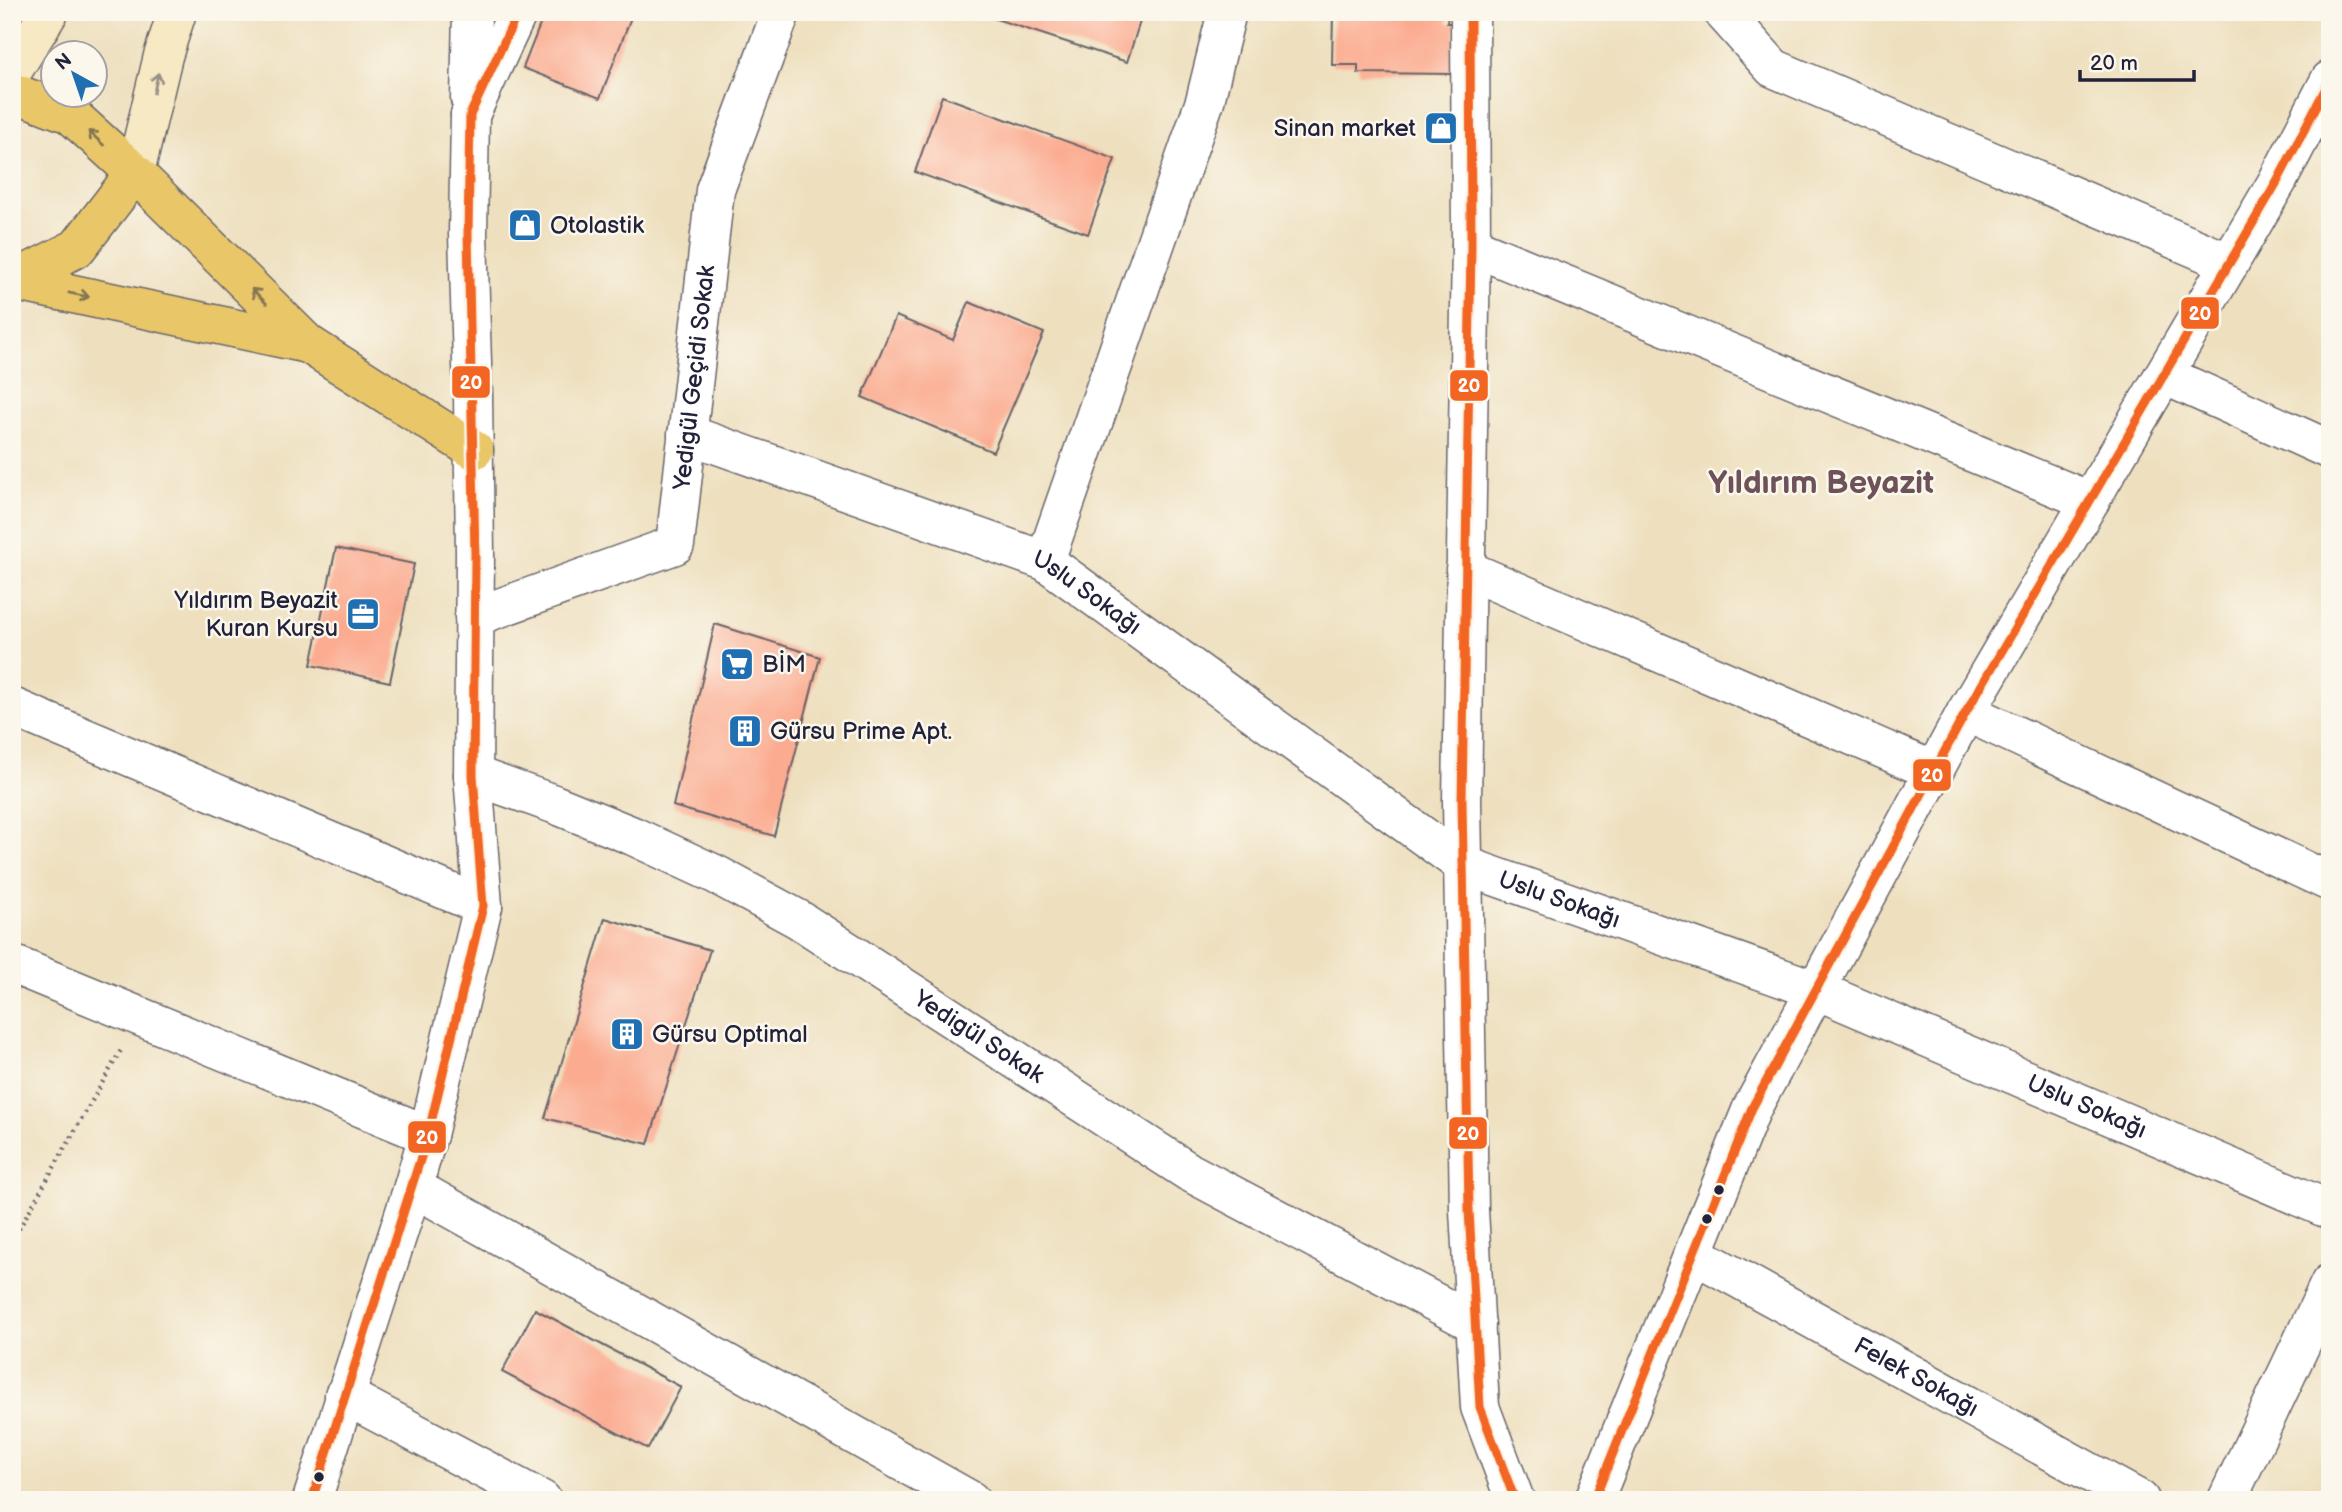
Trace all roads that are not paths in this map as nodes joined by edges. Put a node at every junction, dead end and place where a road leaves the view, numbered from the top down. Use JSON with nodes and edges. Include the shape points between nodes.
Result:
{"nodes":[{"id":1,"x":49,"y":12,"type":"edge"},
{"id":2,"x":177,"y":12,"type":"edge"},
{"id":3,"x":472,"y":12,"type":"edge"},
{"id":4,"x":518,"y":12,"type":"edge"},
{"id":5,"x":781,"y":12,"type":"edge"},
{"id":6,"x":1227,"y":12,"type":"edge"},
{"id":7,"x":1470,"y":12,"type":"edge"},
{"id":8,"x":1723,"y":12,"type":"edge"},
{"id":9,"x":12,"y":72,"type":"edge"},
{"id":10,"x":2330,"y":80,"type":"edge"},
{"id":11,"x":12,"y":92,"type":"edge"},
{"id":12,"x":470,"y":115,"type":"junction"},
{"id":13,"x":135,"y":173,"type":"junction"},
{"id":14,"x":1471,"y":246,"type":"junction"},
{"id":15,"x":2230,"y":263,"type":"junction"},
{"id":16,"x":12,"y":281,"type":"edge"},
{"id":17,"x":308,"y":344,"type":"junction"},
{"id":18,"x":2164,"y":375,"type":"junction"},
{"id":19,"x":687,"y":433,"type":"junction"},
{"id":20,"x":474,"y":450,"type":"junction"},
{"id":21,"x":2330,"y":450,"type":"edge"},
{"id":22,"x":2090,"y":500,"type":"junction"},
{"id":23,"x":1045,"y":561,"type":"junction"},
{"id":24,"x":1465,"y":569,"type":"junction"},
{"id":25,"x":474,"y":617,"type":"junction"},
{"id":26,"x":12,"y":707,"type":"edge"},
{"id":27,"x":1966,"y":712,"type":"junction"},
{"id":28,"x":1934,"y":771,"type":"junction"},
{"id":29,"x":473,"y":775,"type":"junction"},
{"id":30,"x":1463,"y":865,"type":"junction"},
{"id":31,"x":2330,"y":881,"type":"edge"},
{"id":32,"x":483,"y":906,"type":"junction"},
{"id":33,"x":12,"y":964,"type":"edge"},
{"id":34,"x":1816,"y":990,"type":"junction"},
{"id":35,"x":428,"y":1135,"type":"junction"},
{"id":36,"x":413,"y":1187,"type":"junction"},
{"id":37,"x":2330,"y":1210,"type":"edge"},
{"id":38,"x":1694,"y":1254,"type":"junction"},
{"id":39,"x":2330,"y":1283,"type":"edge"},
{"id":40,"x":1476,"y":1324,"type":"junction"},
{"id":41,"x":344,"y":1395,"type":"junction"},
{"id":42,"x":312,"y":1500,"type":"edge"},
{"id":43,"x":542,"y":1500,"type":"edge"},
{"id":44,"x":970,"y":1500,"type":"edge"},
{"id":45,"x":1515,"y":1500,"type":"edge"},
{"id":46,"x":1594,"y":1500,"type":"edge"},
{"id":47,"x":2140,"y":1500,"type":"edge"},
{"id":48,"x":2227,"y":1500,"type":"edge"}],
"edges":[{"from":1,"to":9,"type":"main road"},
{"from":13,"to":2,"type":"main road","one_way":true},
{"from":3,"to":12,"type":"street"},
{"from":4,"to":12,"type":"street"},
{"from":5,"to":19,"type":"street","name":"Yedigül Geçidi Sokak","via":[[715,190]]},
{"from":6,"to":23,"type":"street","via":[[1205,101]]},
{"from":7,"to":14,"type":"street"},
{"from":8,"to":15,"type":"street","via":[[1773,68]]},
{"from":10,"to":15,"type":"street"},
{"from":13,"to":11,"type":"main road","one_way":true,"via":[[70,114]]},
{"from":12,"to":20,"type":"street"},
{"from":13,"to":16,"type":"main road","via":[[77,248]]},
{"from":17,"to":13,"type":"main road","one_way":true},
{"from":14,"to":22,"type":"street"},
{"from":14,"to":24,"type":"street"},
{"from":15,"to":18,"type":"street"},
{"from":16,"to":17,"type":"main road","one_way":true},
{"from":17,"to":20,"type":"main road"},
{"from":18,"to":21,"type":"street"},
{"from":18,"to":22,"type":"street"},
{"from":19,"to":23,"type":"street","name":"Uslu Sokağı"},
{"from":19,"to":25,"type":"street","name":"Yedigül Geçidi Sokak","via":[[675,545]]},
{"from":20,"to":25,"type":"street"},
{"from":22,"to":27,"type":"street"},
{"from":23,"to":30,"type":"street","name":"Uslu Sokağı"},
{"from":24,"to":28,"type":"street"},
{"from":24,"to":30,"type":"street"},
{"from":25,"to":29,"type":"street"},
{"from":26,"to":32,"type":"street"},
{"from":27,"to":28,"type":"street"},
{"from":27,"to":31,"type":"street"},
{"from":28,"to":34,"type":"street"},
{"from":29,"to":32,"type":"street"},
{"from":29,"to":40,"type":"street","name":"Yedigül Sokak","via":[[633,836],[798,919],[1189,1172]]},
{"from":30,"to":34,"type":"street","name":"Uslu Sokağı"},
{"from":30,"to":40,"type":"street","via":[[1469,1210]]},
{"from":32,"to":35,"type":"street"},
{"from":33,"to":35,"type":"street"},
{"from":34,"to":37,"type":"street","name":"Uslu Sokağı"},
{"from":34,"to":38,"type":"street","via":[[1752,1108]]},
{"from":35,"to":36,"type":"street"},
{"from":36,"to":41,"type":"street"},
{"from":36,"to":44,"type":"street"},
{"from":38,"to":46,"type":"street"},
{"from":38,"to":47,"type":"street","name":"Felek Sokağı"},
{"from":39,"to":48,"type":"street"},
{"from":40,"to":45,"type":"street","via":[[1480,1407]]},
{"from":41,"to":42,"type":"street"},
{"from":41,"to":43,"type":"street"}]}
